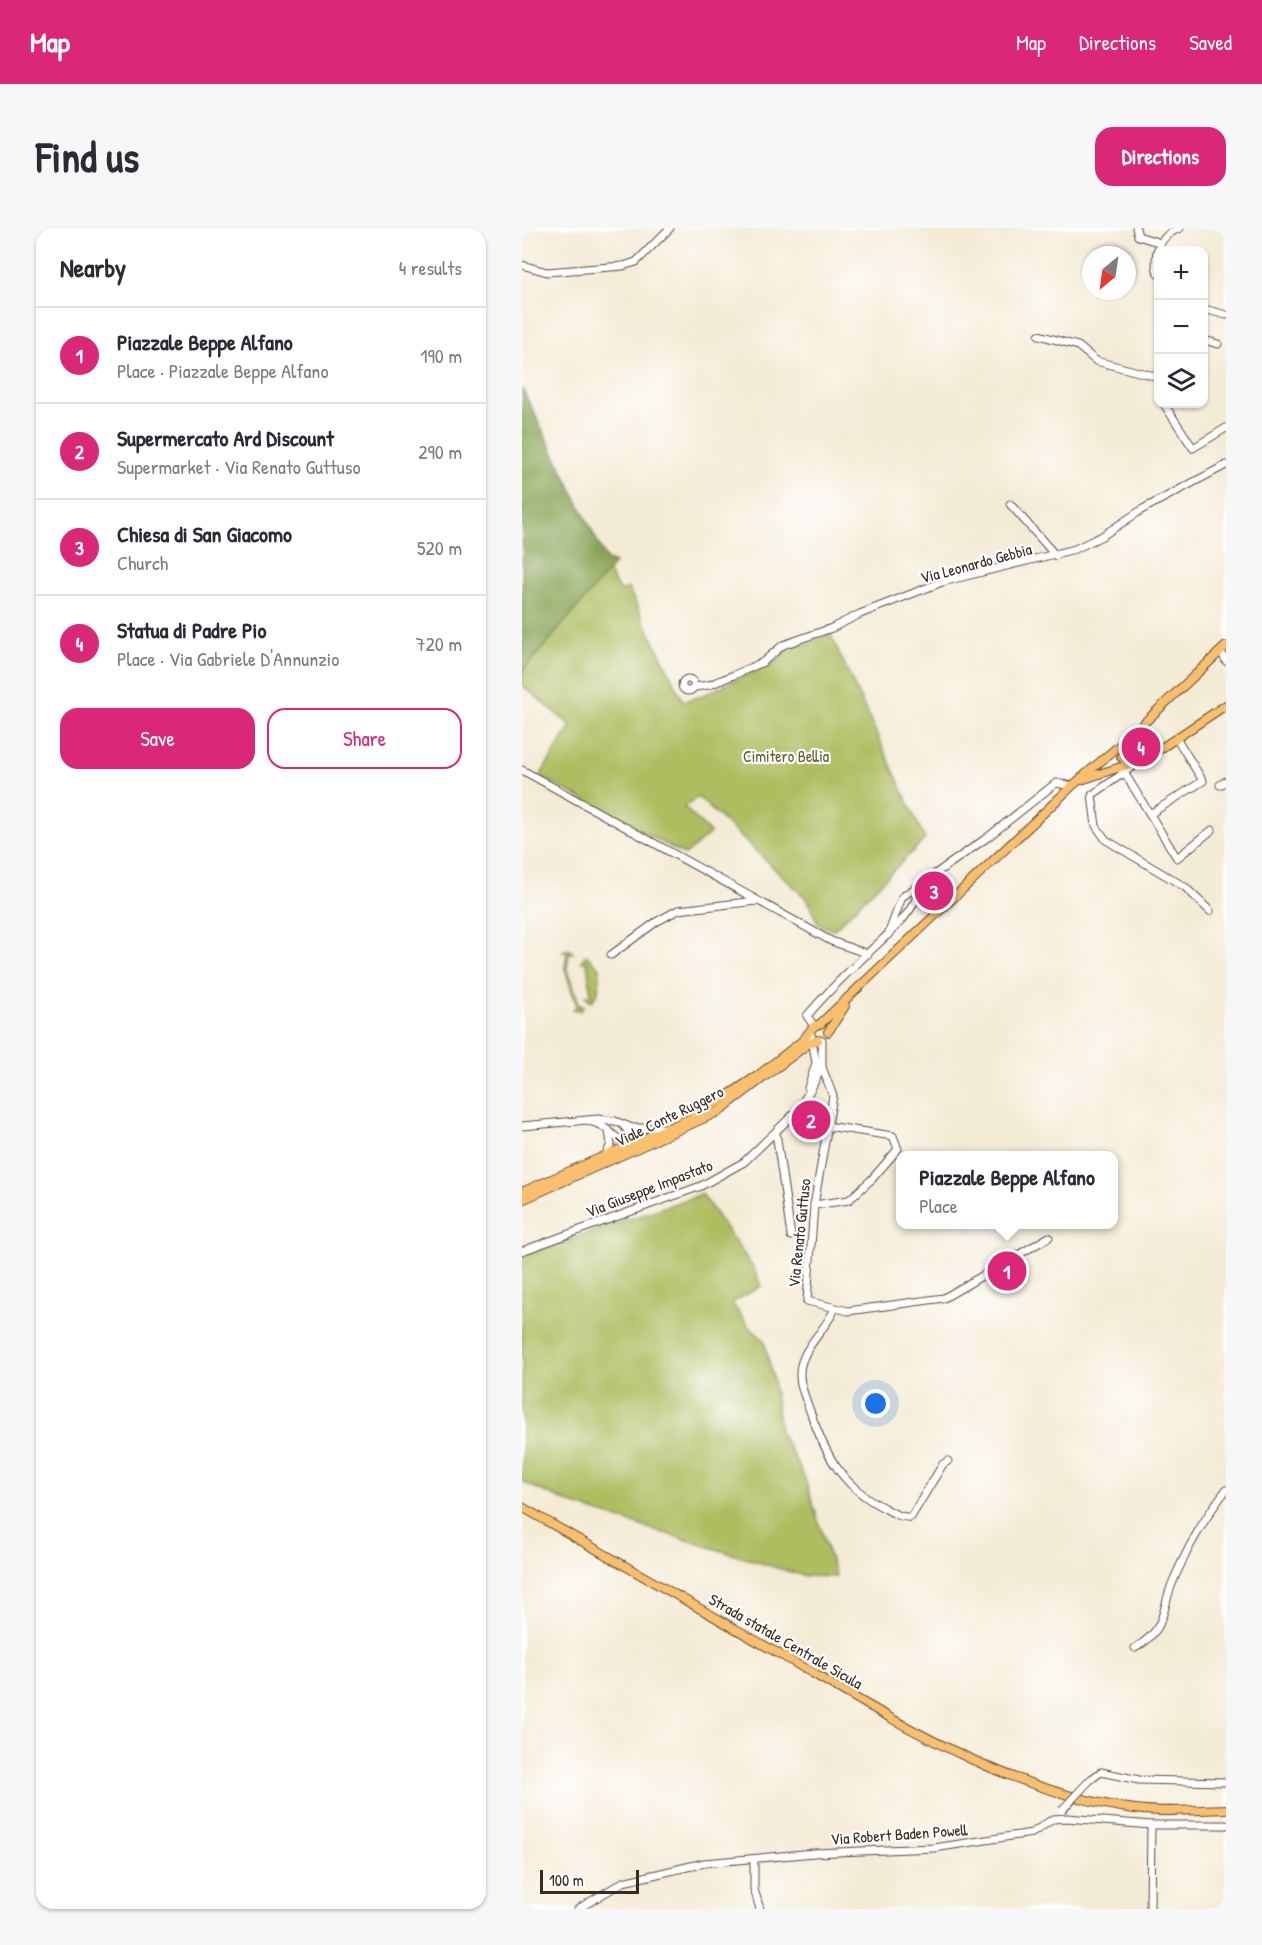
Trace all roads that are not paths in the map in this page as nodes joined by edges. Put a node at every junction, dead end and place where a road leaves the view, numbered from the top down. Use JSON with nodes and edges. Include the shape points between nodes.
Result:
{"nodes":[{"id":1,"x":670,"y":228,"type":"edge"},
{"id":2,"x":1136,"y":228,"type":"edge"},
{"id":3,"x":1180,"y":228,"type":"edge"},
{"id":4,"x":1161,"y":243,"type":"junction"},
{"id":5,"x":1160,"y":246,"type":"edge"},
{"id":6,"x":522,"y":265,"type":"edge"},
{"id":7,"x":1208,"y":310,"type":"edge"},
{"id":8,"x":1226,"y":315,"type":"edge"},
{"id":9,"x":1040,"y":335,"type":"dead end"},
{"id":10,"x":1208,"y":341,"type":"edge"},
{"id":11,"x":1218,"y":344,"type":"dead end"},
{"id":12,"x":1154,"y":376,"type":"edge"},
{"id":13,"x":1167,"y":408,"type":"edge"},
{"id":14,"x":1226,"y":429,"type":"edge"},
{"id":15,"x":1226,"y":465,"type":"edge"},
{"id":16,"x":1010,"y":504,"type":"dead end"},
{"id":17,"x":1056,"y":556,"type":"junction"},
{"id":18,"x":1223,"y":649,"type":"edge"},
{"id":19,"x":1226,"y":661,"type":"edge"},
{"id":20,"x":695,"y":687,"type":"dead end"},
{"id":21,"x":1226,"y":705,"type":"edge"},
{"id":22,"x":1128,"y":738,"type":"junction"},
{"id":23,"x":1177,"y":739,"type":"junction"},
{"id":24,"x":1125,"y":768,"type":"junction"},
{"id":25,"x":522,"y":770,"type":"edge"},
{"id":26,"x":1074,"y":784,"type":"junction"},
{"id":27,"x":1150,"y":814,"type":"junction"},
{"id":28,"x":1212,"y":830,"type":"dead end"},
{"id":29,"x":922,"y":885,"type":"junction"},
{"id":30,"x":757,"y":901,"type":"junction"},
{"id":31,"x":1209,"y":911,"type":"dead end"},
{"id":32,"x":888,"y":935,"type":"junction"},
{"id":33,"x":868,"y":954,"type":"junction"},
{"id":34,"x":611,"y":956,"type":"dead end"},
{"id":35,"x":870,"y":976,"type":"junction"},
{"id":36,"x":815,"y":1034,"type":"junction"},
{"id":37,"x":822,"y":1067,"type":"junction"},
{"id":38,"x":803,"y":1101,"type":"junction"},
{"id":39,"x":582,"y":1120,"type":"junction"},
{"id":40,"x":623,"y":1125,"type":"junction"},
{"id":41,"x":522,"y":1126,"type":"edge"},
{"id":42,"x":690,"y":1126,"type":"junction"},
{"id":43,"x":827,"y":1126,"type":"junction"},
{"id":44,"x":672,"y":1127,"type":"junction"},
{"id":45,"x":609,"y":1132,"type":"junction"},
{"id":46,"x":776,"y":1133,"type":"junction"},
{"id":47,"x":629,"y":1147,"type":"junction"},
{"id":48,"x":896,"y":1151,"type":"edge"},
{"id":49,"x":896,"y":1151,"type":"edge"},
{"id":50,"x":605,"y":1157,"type":"junction"},
{"id":51,"x":522,"y":1192,"type":"edge"},
{"id":52,"x":539,"y":1192,"type":"junction"},
{"id":53,"x":522,"y":1200,"type":"edge"},
{"id":54,"x":814,"y":1205,"type":"junction"},
{"id":55,"x":791,"y":1236,"type":"dead end"},
{"id":56,"x":1049,"y":1237,"type":"dead end"},
{"id":57,"x":522,"y":1251,"type":"edge"},
{"id":58,"x":835,"y":1308,"type":"junction"},
{"id":59,"x":948,"y":1461,"type":"dead end"},
{"id":60,"x":1226,"y":1491,"type":"edge"},
{"id":61,"x":522,"y":1507,"type":"edge"},
{"id":62,"x":1135,"y":1648,"type":"dead end"},
{"id":63,"x":1226,"y":1782,"type":"edge"},
{"id":64,"x":1226,"y":1809,"type":"edge"},
{"id":65,"x":1053,"y":1819,"type":"junction"},
{"id":66,"x":1226,"y":1824,"type":"edge"},
{"id":67,"x":1151,"y":1825,"type":"junction"},
{"id":68,"x":754,"y":1859,"type":"junction"},
{"id":69,"x":578,"y":1909,"type":"edge"},
{"id":70,"x":760,"y":1909,"type":"edge"},
{"id":71,"x":1150,"y":1909,"type":"edge"}],
"edges":[{"from":1,"to":6,"type":"street","via":[[643,257],[623,266],[547,272]]},
{"from":2,"to":4,"type":"street","via":[[1138,236]]},
{"from":3,"to":4,"type":"street"},
{"from":4,"to":5,"type":"street"},
{"from":7,"to":8,"type":"street"},
{"from":9,"to":12,"type":"street","via":[[1078,346],[1096,361]]},
{"from":10,"to":11,"type":"street"},
{"from":13,"to":14,"type":"street","via":[[1194,448]]},
{"from":15,"to":17,"type":"street","name":"Via Leonardo Gebbia","via":[[1143,509],[1102,536]]},
{"from":16,"to":17,"type":"street"},
{"from":17,"to":20,"type":"street","name":"Via Leonardo Gebbia","via":[[942,582],[783,645],[763,662]]},
{"from":18,"to":19,"type":"street"},
{"from":18,"to":22,"type":"main road"},
{"from":21,"to":23,"type":"main road"},
{"from":22,"to":24,"type":"main road","via":[[1121,757]]},
{"from":22,"to":26,"type":"main road"},
{"from":23,"to":24,"type":"main road"},
{"from":23,"to":27,"type":"street","via":[[1203,781]]},
{"from":24,"to":26,"type":"main road"},
{"from":24,"to":27,"type":"street"},
{"from":24,"to":31,"type":"street","via":[[1092,795],[1095,826],[1106,840],[1185,887]]},
{"from":25,"to":30,"type":"street"},
{"from":26,"to":29,"type":"street","via":[[1056,783]]},
{"from":26,"to":35,"type":"main road"},
{"from":27,"to":28,"type":"street","via":[[1177,858]]},
{"from":29,"to":32,"type":"street","via":[[913,909]]},
{"from":29,"to":32,"type":"street","via":[[902,897]]},
{"from":30,"to":33,"type":"street","via":[[831,941]]},
{"from":30,"to":34,"type":"street","via":[[678,910]]},
{"from":32,"to":33,"type":"street"},
{"from":33,"to":36,"type":"street","via":[[807,1016]]},
{"from":35,"to":36,"type":"main road"},
{"from":35,"to":36,"type":"main road","via":[[828,1032],[825,1026]]},
{"from":36,"to":37,"type":"street"},
{"from":36,"to":38,"type":"street","via":[[815,1070]]},
{"from":36,"to":42,"type":"main road","name":"Viale Conte Ruggero","via":[[733,1102]]},
{"from":36,"to":44,"type":"main road","name":"Viale Conte Ruggero","via":[[720,1102]]},
{"from":37,"to":38,"type":"street"},
{"from":37,"to":43,"type":"street","name":"Via Renato Guttuso","via":[[833,1096]]},
{"from":38,"to":46,"type":"street","name":"Via Giuseppe Impastato"},
{"from":39,"to":40,"type":"street","via":[[607,1119]]},
{"from":39,"to":41,"type":"street"},
{"from":39,"to":45,"type":"street","via":[[601,1125]]},
{"from":40,"to":44,"type":"street","via":[[641,1129]]},
{"from":40,"to":47,"type":"street","via":[[629,1132]]},
{"from":42,"to":47,"type":"street"},
{"from":42,"to":52,"type":"main road","name":"Viale Conte Ruggero"},
{"from":43,"to":48,"type":"street","via":[[893,1136]]},
{"from":43,"to":54,"type":"street","name":"Via Renato Guttuso"},
{"from":44,"to":47,"type":"main road","name":"Viale Conte Ruggero"},
{"from":45,"to":47,"type":"street"},
{"from":45,"to":50,"type":"street","via":[[611,1144]]},
{"from":46,"to":55,"type":"street"},
{"from":46,"to":57,"type":"street","name":"Via Giuseppe Impastato","via":[[744,1162],[701,1186]]},
{"from":47,"to":50,"type":"main road","name":"Viale Conte Ruggero"},
{"from":47,"to":52,"type":"street"},
{"from":49,"to":54,"type":"street","via":[[849,1200]]},
{"from":50,"to":51,"type":"main road","name":"Viale Conte Ruggero"},
{"from":52,"to":53,"type":"main road","name":"Viale Conte Ruggero"},
{"from":54,"to":58,"type":"street","name":"Via Renato Guttuso","via":[[806,1298],[810,1303]]},
{"from":56,"to":58,"type":"street","name":"Via Renato Guttuso","via":[[944,1298],[848,1311]]},
{"from":58,"to":59,"type":"street","via":[[803,1362],[800,1375],[822,1446],[845,1480],[873,1503],[901,1517],[911,1517]]},
{"from":60,"to":62,"type":"street","via":[[1182,1562],[1157,1631]]},
{"from":61,"to":64,"type":"main road","name":"Strada statale Centrale Sicula","via":[[902,1725],[969,1759],[1041,1787],[1088,1800],[1136,1809]]},
{"from":63,"to":65,"type":"street","bridge":true,"via":[[1139,1780],[1101,1772]]},
{"from":65,"to":67,"type":"street","name":"Via Robert Baden Powell","via":[[1083,1817]]},
{"from":65,"to":68,"type":"street","name":"Via Robert Baden Powell","via":[[1032,1833],[945,1847]]},
{"from":66,"to":67,"type":"street","name":"Via Robert Baden Powell"},
{"from":67,"to":71,"type":"street"},
{"from":68,"to":69,"type":"street","name":"Via Robert Baden Powell","via":[[656,1872],[623,1882]]},
{"from":68,"to":70,"type":"street","via":[[754,1889]]}]}
